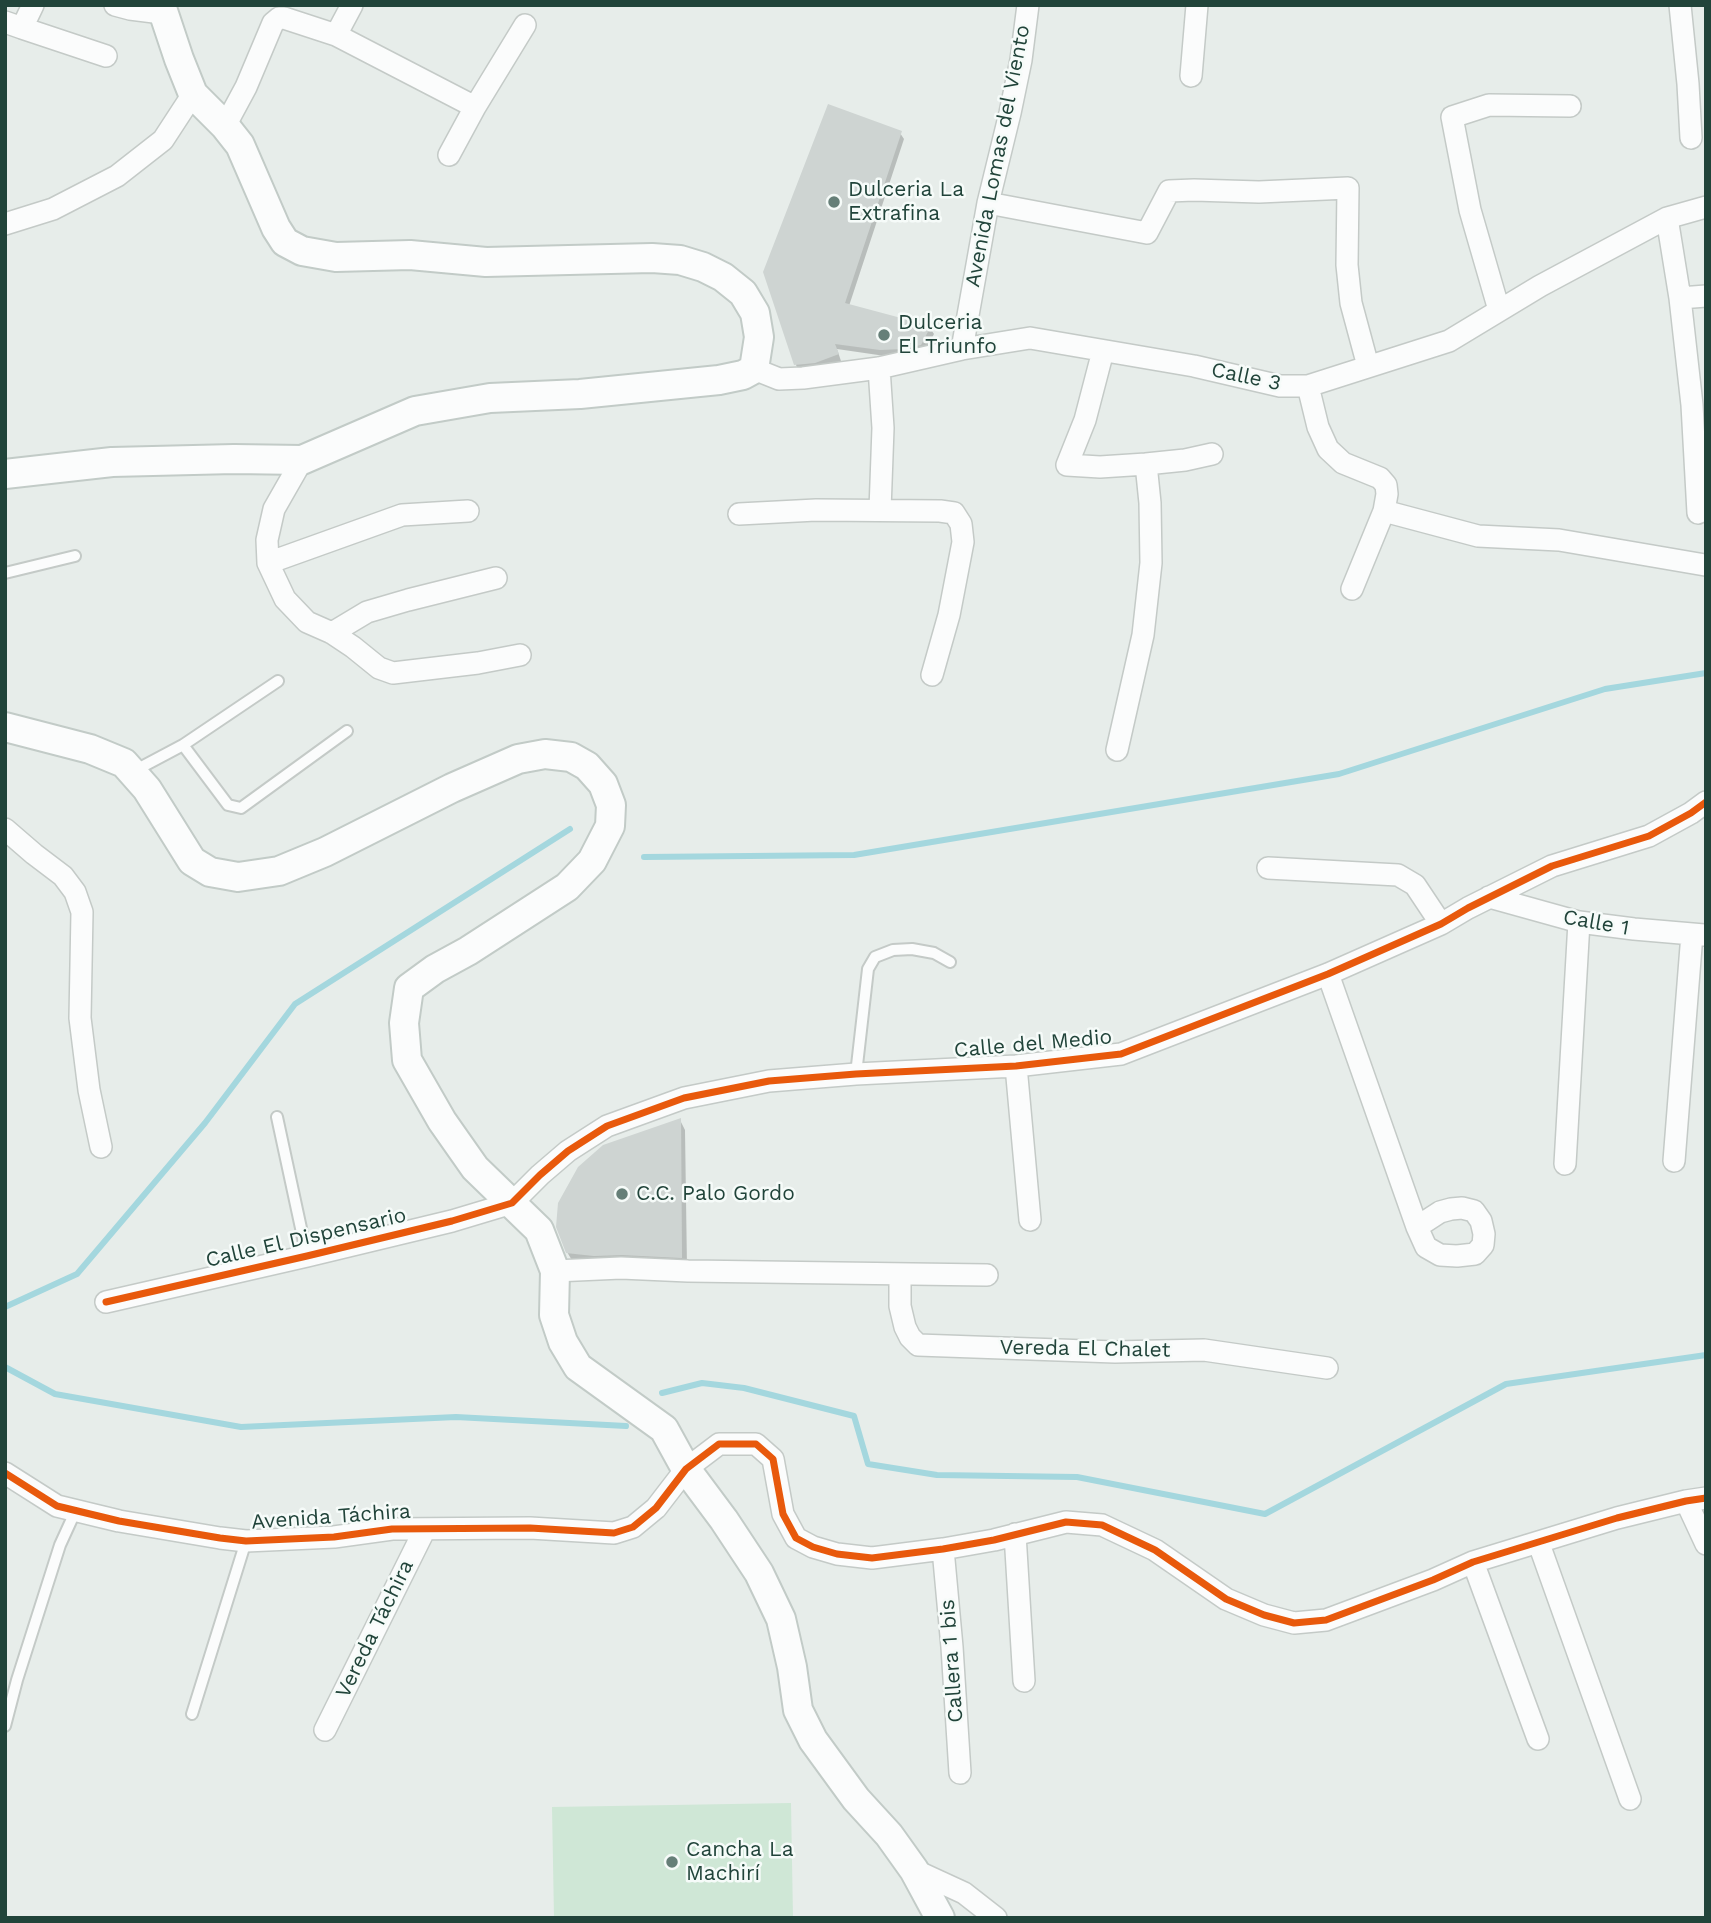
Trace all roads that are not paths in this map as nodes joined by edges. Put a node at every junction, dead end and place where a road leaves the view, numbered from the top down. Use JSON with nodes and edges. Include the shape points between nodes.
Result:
{"nodes":[{"id":1,"x":33,"y":5,"type":"edge"},
{"id":2,"x":115,"y":5,"type":"edge"},
{"id":3,"x":352,"y":5,"type":"edge"},
{"id":4,"x":1028,"y":5,"type":"edge"},
{"id":5,"x":1197,"y":5,"type":"edge"},
{"id":6,"x":1680,"y":5,"type":"edge"},
{"id":7,"x":162,"y":9,"type":"edge"},
{"id":8,"x":525,"y":24,"type":"dead end"},
{"id":9,"x":14,"y":25,"type":"edge"},
{"id":10,"x":336,"y":35,"type":"junction"},
{"id":11,"x":107,"y":56,"type":"dead end"},
{"id":12,"x":1696,"y":60,"type":"edge"},
{"id":13,"x":1191,"y":76,"type":"dead end"},
{"id":14,"x":193,"y":94,"type":"junction"},
{"id":15,"x":1570,"y":106,"type":"dead end"},
{"id":16,"x":475,"y":107,"type":"junction"},
{"id":17,"x":225,"y":126,"type":"junction"},
{"id":18,"x":1691,"y":138,"type":"dead end"},
{"id":19,"x":449,"y":155,"type":"dead end"},
{"id":20,"x":988,"y":203,"type":"junction"},
{"id":21,"x":1706,"y":207,"type":"edge"},
{"id":22,"x":1667,"y":218,"type":"junction"},
{"id":23,"x":5,"y":224,"type":"edge"},
{"id":24,"x":1706,"y":296,"type":"edge"},
{"id":25,"x":1680,"y":298,"type":"junction"},
{"id":26,"x":1499,"y":310,"type":"junction"},
{"id":27,"x":962,"y":349,"type":"junction"},
{"id":28,"x":1103,"y":351,"type":"junction"},
{"id":29,"x":1368,"y":366,"type":"junction"},
{"id":30,"x":879,"y":368,"type":"junction"},
{"id":31,"x":754,"y":369,"type":"junction"},
{"id":32,"x":1308,"y":386,"type":"junction"},
{"id":33,"x":1700,"y":430,"type":"edge"},
{"id":34,"x":1212,"y":454,"type":"dead end"},
{"id":35,"x":302,"y":460,"type":"junction"},
{"id":36,"x":1146,"y":464,"type":"junction"},
{"id":37,"x":5,"y":474,"type":"edge"},
{"id":38,"x":880,"y":510,"type":"junction"},
{"id":39,"x":468,"y":511,"type":"dead end"},
{"id":40,"x":1384,"y":511,"type":"junction"},
{"id":41,"x":1699,"y":513,"type":"dead end"},
{"id":42,"x":739,"y":514,"type":"dead end"},
{"id":43,"x":75,"y":556,"type":"dead end"},
{"id":44,"x":268,"y":563,"type":"junction"},
{"id":45,"x":1705,"y":565,"type":"edge"},
{"id":46,"x":5,"y":572,"type":"edge"},
{"id":47,"x":496,"y":578,"type":"dead end"},
{"id":48,"x":1352,"y":589,"type":"dead end"},
{"id":49,"x":332,"y":633,"type":"junction"},
{"id":50,"x":520,"y":655,"type":"dead end"},
{"id":51,"x":932,"y":675,"type":"dead end"},
{"id":52,"x":278,"y":681,"type":"dead end"},
{"id":53,"x":5,"y":727,"type":"edge"},
{"id":54,"x":347,"y":731,"type":"dead end"},
{"id":55,"x":183,"y":745,"type":"junction"},
{"id":56,"x":1117,"y":750,"type":"dead end"},
{"id":57,"x":132,"y":772,"type":"junction"},
{"id":58,"x":1706,"y":802,"type":"edge"},
{"id":59,"x":5,"y":829,"type":"edge"},
{"id":60,"x":1269,"y":868,"type":"dead end"},
{"id":61,"x":1489,"y":897,"type":"junction"},
{"id":62,"x":1579,"y":922,"type":"junction"},
{"id":63,"x":1441,"y":924,"type":"junction"},
{"id":64,"x":1699,"y":935,"type":"edge"},
{"id":65,"x":950,"y":962,"type":"dead end"},
{"id":66,"x":1328,"y":974,"type":"junction"},
{"id":67,"x":1016,"y":1066,"type":"junction"},
{"id":68,"x":856,"y":1074,"type":"junction"},
{"id":69,"x":277,"y":1117,"type":"dead end"},
{"id":70,"x":101,"y":1147,"type":"dead end"},
{"id":71,"x":1674,"y":1161,"type":"dead end"},
{"id":72,"x":1565,"y":1164,"type":"dead end"},
{"id":73,"x":512,"y":1203,"type":"junction"},
{"id":74,"x":1030,"y":1220,"type":"dead end"},
{"id":75,"x":1417,"y":1227,"type":"dead end"},
{"id":76,"x":307,"y":1256,"type":"junction"},
{"id":77,"x":555,"y":1271,"type":"junction"},
{"id":78,"x":900,"y":1274,"type":"junction"},
{"id":79,"x":987,"y":1275,"type":"dead end"},
{"id":80,"x":106,"y":1302,"type":"dead end"},
{"id":81,"x":1328,"y":1368,"type":"dead end"},
{"id":82,"x":686,"y":1469,"type":"junction"},
{"id":83,"x":5,"y":1473,"type":"edge"},
{"id":84,"x":1696,"y":1499,"type":"edge"},
{"id":85,"x":76,"y":1510,"type":"junction"},
{"id":86,"x":425,"y":1529,"type":"junction"},
{"id":87,"x":1015,"y":1534,"type":"junction"},
{"id":88,"x":246,"y":1541,"type":"junction"},
{"id":89,"x":1539,"y":1544,"type":"junction"},
{"id":90,"x":1706,"y":1544,"type":"edge"},
{"id":91,"x":943,"y":1549,"type":"junction"},
{"id":92,"x":1473,"y":1562,"type":"junction"},
{"id":93,"x":1024,"y":1681,"type":"dead end"},
{"id":94,"x":192,"y":1714,"type":"dead end"},
{"id":95,"x":5,"y":1726,"type":"edge"},
{"id":96,"x":325,"y":1730,"type":"dead end"},
{"id":97,"x":1538,"y":1739,"type":"dead end"},
{"id":98,"x":960,"y":1773,"type":"dead end"},
{"id":99,"x":1630,"y":1799,"type":"dead end"},
{"id":100,"x":914,"y":1870,"type":"junction"},
{"id":101,"x":940,"y":1918,"type":"edge"},
{"id":102,"x":996,"y":1918,"type":"edge"}],
"edges":[{"from":1,"to":9,"type":"street"},
{"from":2,"to":7,"type":"street"},
{"from":3,"to":10,"type":"street"},
{"from":4,"to":20,"type":"street","name":"Avenida Lomas del Viento","via":[[1021,60]]},
{"from":5,"to":13,"type":"street"},
{"from":6,"to":12,"type":"street"},
{"from":7,"to":14,"type":"main road"},
{"from":8,"to":16,"type":"street"},
{"from":9,"to":11,"type":"street"},
{"from":10,"to":16,"type":"street"},
{"from":10,"to":17,"type":"street","via":[[279,18]]},
{"from":12,"to":18,"type":"street"},
{"from":14,"to":17,"type":"main road"},
{"from":14,"to":23,"type":"street","via":[[163,140],[117,176],[53,209]]},
{"from":15,"to":26,"type":"street","via":[[1489,105],[1452,117],[1470,210]]},
{"from":16,"to":19,"type":"street"},
{"from":17,"to":31,"type":"main road","via":[[240,145],[276,228],[285,242],[302,251],[336,257],[410,255],[486,262],[680,260],[723,277],[743,293],[755,313],[759,337]]},
{"from":20,"to":27,"type":"street","name":"Avenida Lomas del Viento"},
{"from":20,"to":29,"type":"street","via":[[1147,233],[1169,191],[1348,188],[1347,265]]},
{"from":21,"to":22,"type":"street","name":"Calle 3"},
{"from":22,"to":25,"type":"street"},
{"from":22,"to":26,"type":"street","name":"Calle 3"},
{"from":24,"to":25,"type":"street"},
{"from":25,"to":33,"type":"street"},
{"from":26,"to":29,"type":"street","name":"Calle 3","via":[[1449,341]]},
{"from":27,"to":28,"type":"street","name":"Calle 3","via":[[1030,338]]},
{"from":27,"to":30,"type":"street","name":"Calle 3"},
{"from":28,"to":32,"type":"street","name":"Calle 3","via":[[1280,386]]},
{"from":28,"to":36,"type":"street","via":[[1067,466]]},
{"from":29,"to":32,"type":"street","name":"Calle 3"},
{"from":30,"to":31,"type":"street","name":"Calle 3","via":[[779,379]]},
{"from":30,"to":38,"type":"street","via":[[883,428]]},
{"from":31,"to":35,"type":"main road","via":[[719,380],[491,398],[415,411]]},
{"from":32,"to":40,"type":"street","via":[[1328,449],[1343,463],[1380,478],[1386,485]]},
{"from":33,"to":41,"type":"street"},
{"from":34,"to":36,"type":"street"},
{"from":35,"to":37,"type":"main road","via":[[112,462]]},
{"from":35,"to":44,"type":"street","via":[[274,509],[267,540]]},
{"from":36,"to":56,"type":"street","via":[[1151,563],[1143,635]]},
{"from":38,"to":42,"type":"street"},
{"from":38,"to":51,"type":"street","via":[[954,513],[961,524],[961,554]]},
{"from":39,"to":44,"type":"street","via":[[402,514]]},
{"from":40,"to":45,"type":"street","via":[[1478,536],[1559,540]]},
{"from":40,"to":48,"type":"street"},
{"from":43,"to":46,"type":"lane"},
{"from":44,"to":49,"type":"street","via":[[285,599],[307,622]]},
{"from":47,"to":49,"type":"street","via":[[367,612]]},
{"from":49,"to":50,"type":"street","via":[[393,673]]},
{"from":52,"to":55,"type":"lane"},
{"from":53,"to":57,"type":"main road","via":[[90,749],[124,763]]},
{"from":54,"to":55,"type":"lane","via":[[241,808],[228,805]]},
{"from":55,"to":57,"type":"lane"},
{"from":57,"to":73,"type":"main road","via":[[192,861],[210,872],[238,877],[279,871],[325,852],[518,759],[545,754],[570,757],[587,766],[603,784],[611,805],[610,825],[592,861],[567,887],[410,988],[404,1023],[407,1060],[465,1155]]},
{"from":58,"to":61,"type":"street","name":"Calle del Medio","via":[[1649,836],[1552,866]]},
{"from":59,"to":70,"type":"street","via":[[63,876],[82,912],[80,1018]]},
{"from":60,"to":63,"type":"street","via":[[1398,875],[1415,885]]},
{"from":61,"to":62,"type":"street","name":"Calle 1"},
{"from":61,"to":63,"type":"street","name":"Calle del Medio"},
{"from":62,"to":64,"type":"street","name":"Calle 1"},
{"from":62,"to":72,"type":"street"},
{"from":63,"to":66,"type":"street","name":"Calle del Medio"},
{"from":64,"to":71,"type":"street"},
{"from":65,"to":68,"type":"lane","via":[[912,949],[876,957],[868,970]]},
{"from":66,"to":67,"type":"street","name":"Calle del Medio","via":[[1121,1054]]},
{"from":66,"to":75,"type":"street"},
{"from":67,"to":68,"type":"street","name":"Calle del Medio"},
{"from":67,"to":74,"type":"street"},
{"from":68,"to":73,"type":"street","name":"Calle del Medio","via":[[768,1081],[684,1098],[633,1116],[607,1126],[568,1151]]},
{"from":69,"to":76,"type":"lane"},
{"from":73,"to":76,"type":"street","name":"Calle El Dispensario"},
{"from":73,"to":77,"type":"main road","via":[[539,1230]]},
{"from":76,"to":80,"type":"street","name":"Calle El Dispensario"},
{"from":77,"to":78,"type":"street","via":[[621,1268]]},
{"from":77,"to":82,"type":"main road","via":[[554,1315],[578,1367],[664,1429]]},
{"from":78,"to":79,"type":"street"},
{"from":78,"to":81,"type":"street","name":"Vereda El Chalet","via":[[905,1326],[918,1345],[1115,1352],[1204,1350]]},
{"from":82,"to":86,"type":"street","name":"Avenida Táchira","via":[[656,1508],[633,1527],[614,1533]]},
{"from":82,"to":91,"type":"street","name":"Avenida Táchira","via":[[719,1444],[756,1444],[773,1459],[783,1514],[796,1538],[836,1554],[872,1558]]},
{"from":82,"to":100,"type":"main road","via":[[760,1573],[782,1619],[798,1710],[813,1740]]},
{"from":83,"to":85,"type":"street","name":"Avenida Táchira","via":[[57,1506]]},
{"from":84,"to":89,"type":"street","name":"Avenida Táchira","via":[[1617,1518]]},
{"from":84,"to":90,"type":"street"},
{"from":85,"to":88,"type":"street","name":"Avenida Táchira"},
{"from":85,"to":95,"type":"lane","via":[[60,1545]]},
{"from":86,"to":88,"type":"street","name":"Avenida Táchira"},
{"from":86,"to":96,"type":"street","name":"Vereda Táchira"},
{"from":87,"to":91,"type":"street","name":"Avenida Táchira"},
{"from":87,"to":92,"type":"street","name":"Avenida Táchira","via":[[1066,1522],[1102,1525],[1155,1550],[1226,1600],[1294,1623],[1326,1620]]},
{"from":87,"to":93,"type":"street"},
{"from":88,"to":94,"type":"lane"},
{"from":89,"to":92,"type":"street","name":"Avenida Táchira"},
{"from":89,"to":99,"type":"street"},
{"from":91,"to":98,"type":"street","name":"Callera 1 bis"},
{"from":92,"to":97,"type":"street"},
{"from":100,"to":101,"type":"main road"},
{"from":100,"to":102,"type":"street","via":[[964,1893]]}]}
